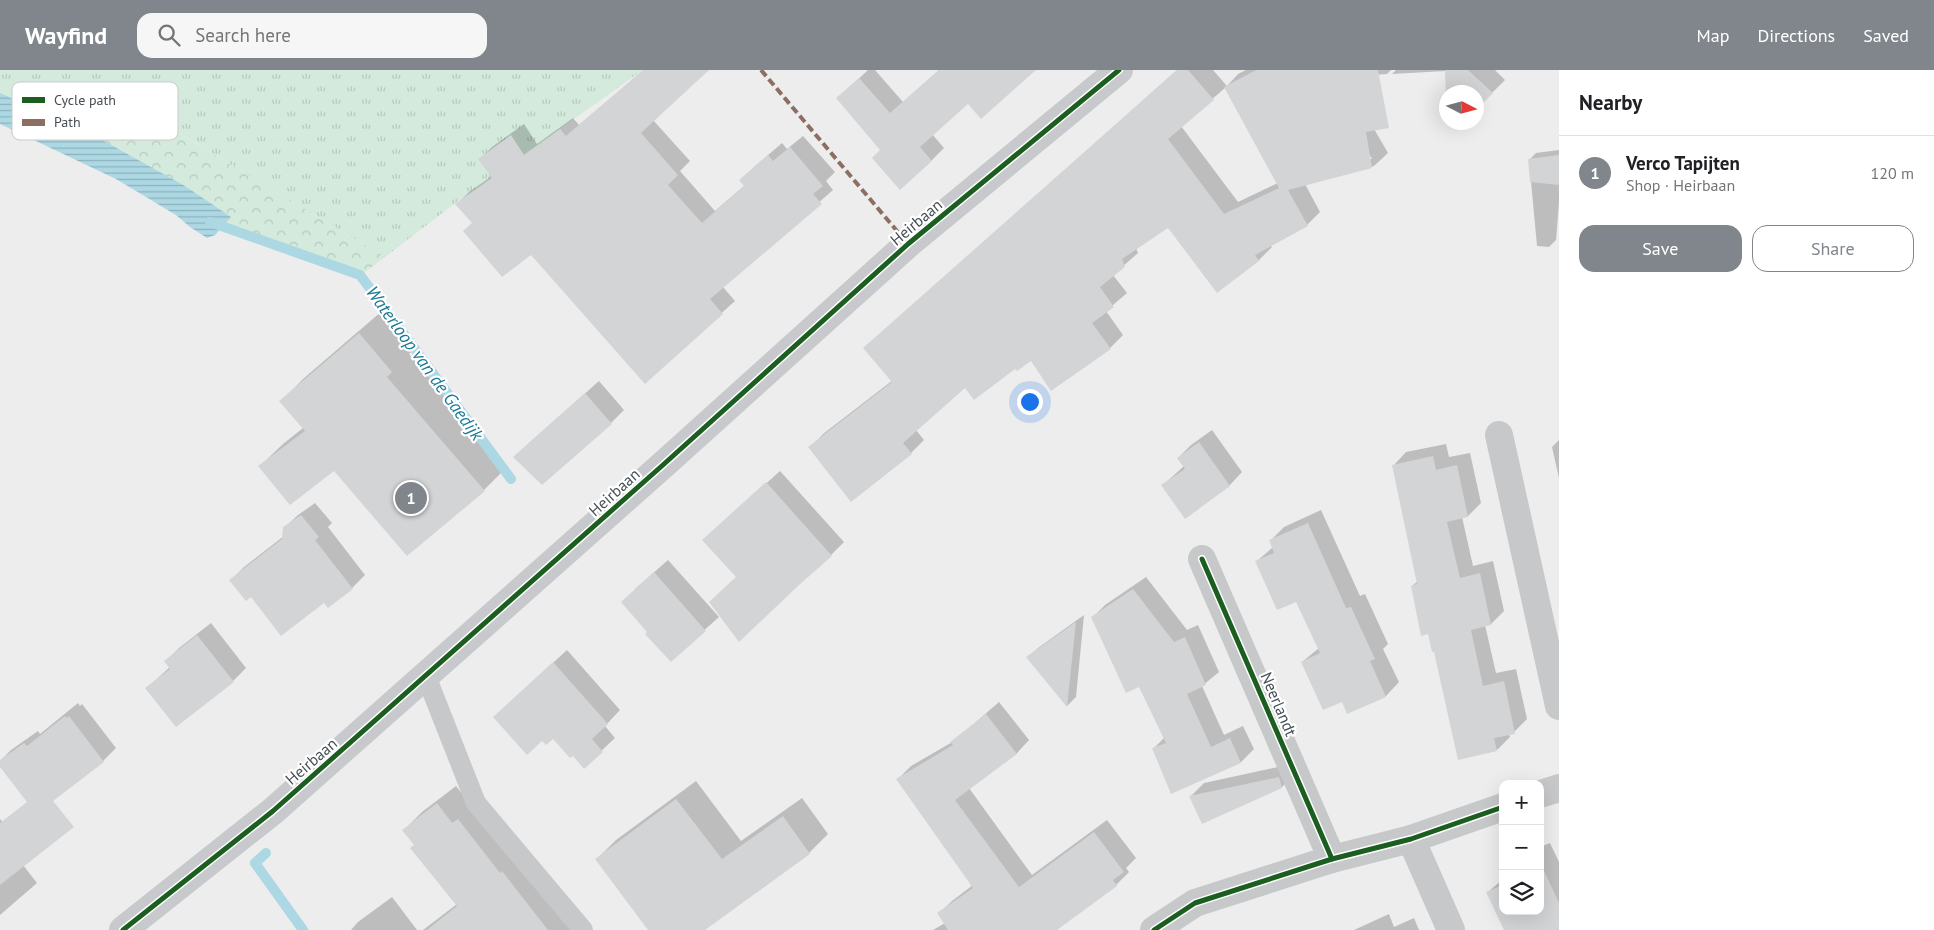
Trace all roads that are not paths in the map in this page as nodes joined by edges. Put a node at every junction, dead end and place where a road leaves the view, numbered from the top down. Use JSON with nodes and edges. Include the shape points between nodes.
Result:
{"nodes":[{"id":1,"x":1119,"y":70,"type":"edge"},
{"id":2,"x":1499,"y":435,"type":"dead end"},
{"id":3,"x":1202,"y":559,"type":"dead end"},
{"id":4,"x":426,"y":676,"type":"junction"},
{"id":5,"x":1559,"y":706,"type":"edge"},
{"id":6,"x":1559,"y":788,"type":"edge"},
{"id":7,"x":1544,"y":793,"type":"edge"},
{"id":8,"x":1499,"y":808,"type":"edge"},
{"id":9,"x":1411,"y":839,"type":"junction"},
{"id":10,"x":1332,"y":859,"type":"junction"},
{"id":11,"x":123,"y":930,"type":"edge"},
{"id":12,"x":583,"y":930,"type":"edge"},
{"id":13,"x":1154,"y":930,"type":"edge"},
{"id":14,"x":1451,"y":930,"type":"edge"}],
"edges":[{"from":1,"to":4,"type":"main road","name":"Heirbaan","via":[[908,244]]},
{"from":2,"to":5,"type":"street"},
{"from":3,"to":10,"type":"street","name":"Neerlandt"},
{"from":4,"to":11,"type":"main road","name":"Heirbaan","via":[[273,810]]},
{"from":4,"to":12,"type":"lane","via":[[476,803]]},
{"from":6,"to":7,"type":"street"},
{"from":8,"to":9,"type":"street"},
{"from":9,"to":10,"type":"street"},
{"from":9,"to":14,"type":"street"},
{"from":10,"to":13,"type":"street","via":[[1195,904]]}]}
